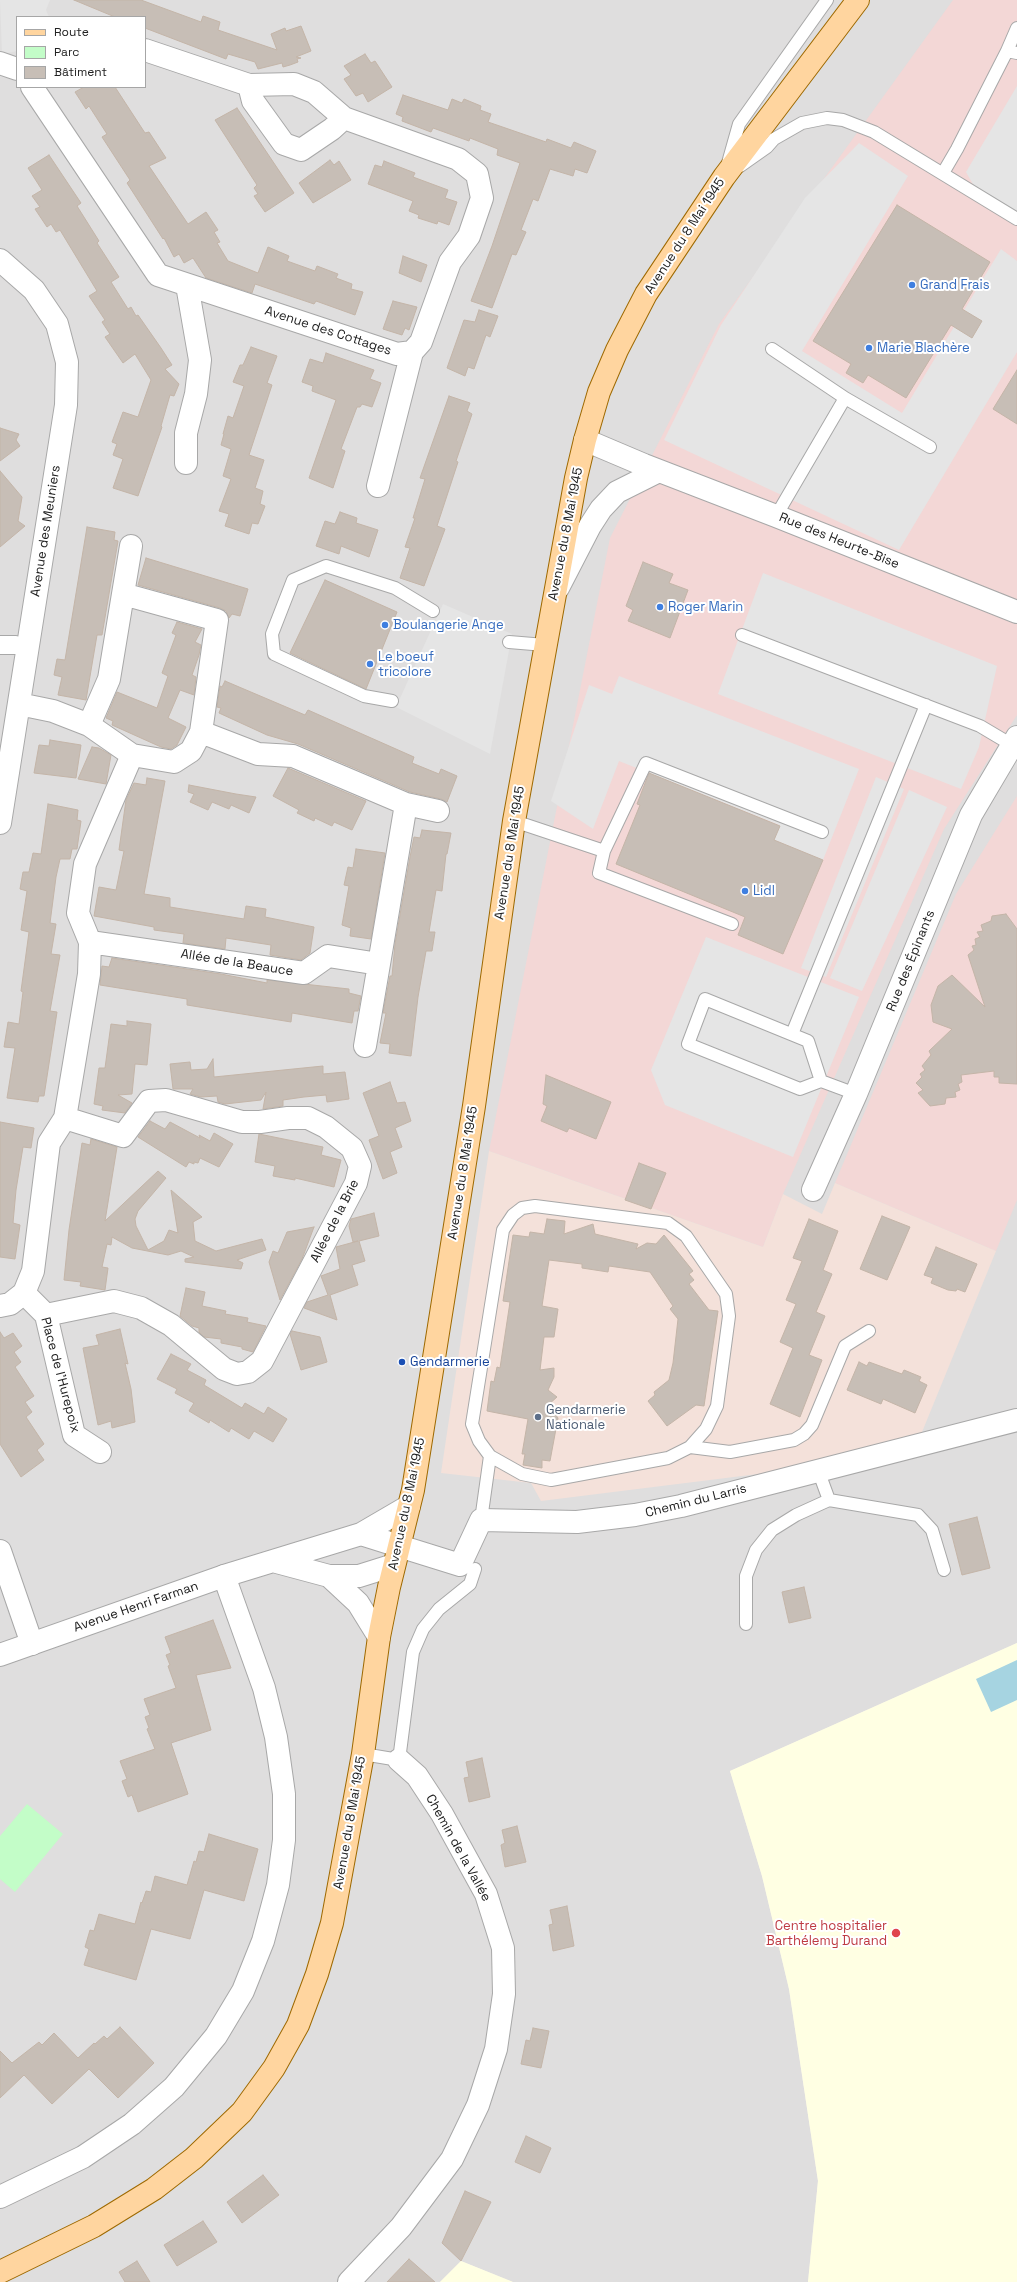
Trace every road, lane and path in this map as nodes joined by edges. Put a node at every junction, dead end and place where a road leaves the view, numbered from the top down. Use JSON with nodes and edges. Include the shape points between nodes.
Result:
{"nodes":[{"id":1,"x":827,"y":0,"type":"edge"},
{"id":2,"x":858,"y":0,"type":"edge"},
{"id":3,"x":1017,"y":28,"type":"edge"},
{"id":4,"x":146,"y":50,"type":"edge"},
{"id":5,"x":1012,"y":52,"type":"edge"},
{"id":6,"x":0,"y":63,"type":"edge"},
{"id":7,"x":16,"y":69,"type":"edge"},
{"id":8,"x":249,"y":85,"type":"junction"},
{"id":9,"x":33,"y":88,"type":"edge"},
{"id":10,"x":344,"y":118,"type":"junction"},
{"id":11,"x":943,"y":173,"type":"junction"},
{"id":12,"x":724,"y":177,"type":"junction"},
{"id":13,"x":1017,"y":219,"type":"edge"},
{"id":14,"x":0,"y":260,"type":"edge"},
{"id":15,"x":187,"y":285,"type":"junction"},
{"id":16,"x":772,"y":348,"type":"dead end"},
{"id":17,"x":412,"y":352,"type":"junction"},
{"id":18,"x":845,"y":398,"type":"junction"},
{"id":19,"x":586,"y":440,"type":"junction"},
{"id":20,"x":930,"y":447,"type":"dead end"},
{"id":21,"x":186,"y":463,"type":"dead end"},
{"id":22,"x":659,"y":471,"type":"junction"},
{"id":23,"x":378,"y":486,"type":"dead end"},
{"id":24,"x":776,"y":516,"type":"junction"},
{"id":25,"x":131,"y":546,"type":"dead end"},
{"id":26,"x":123,"y":594,"type":"junction"},
{"id":27,"x":554,"y":596,"type":"junction"},
{"id":28,"x":433,"y":611,"type":"dead end"},
{"id":29,"x":1017,"y":612,"type":"edge"},
{"id":30,"x":742,"y":635,"type":"dead end"},
{"id":31,"x":509,"y":642,"type":"dead end"},
{"id":32,"x":545,"y":645,"type":"junction"},
{"id":33,"x":392,"y":701,"type":"dead end"},
{"id":34,"x":19,"y":704,"type":"junction"},
{"id":35,"x":926,"y":705,"type":"junction"},
{"id":36,"x":89,"y":725,"type":"junction"},
{"id":37,"x":0,"y":728,"type":"edge"},
{"id":38,"x":201,"y":732,"type":"junction"},
{"id":39,"x":1014,"y":741,"type":"edge"},
{"id":40,"x":132,"y":755,"type":"junction"},
{"id":41,"x":406,"y":804,"type":"junction"},
{"id":42,"x":438,"y":811,"type":"dead end"},
{"id":43,"x":514,"y":820,"type":"junction"},
{"id":44,"x":0,"y":823,"type":"edge"},
{"id":45,"x":822,"y":832,"type":"dead end"},
{"id":46,"x":604,"y":851,"type":"junction"},
{"id":47,"x":732,"y":924,"type":"dead end"},
{"id":48,"x":90,"y":942,"type":"junction"},
{"id":49,"x":379,"y":964,"type":"junction"},
{"id":50,"x":792,"y":1034,"type":"junction"},
{"id":51,"x":365,"y":1046,"type":"dead end"},
{"id":52,"x":821,"y":1081,"type":"junction"},
{"id":53,"x":856,"y":1094,"type":"junction"},
{"id":54,"x":65,"y":1118,"type":"junction"},
{"id":55,"x":813,"y":1190,"type":"dead end"},
{"id":56,"x":24,"y":1293,"type":"junction"},
{"id":57,"x":0,"y":1306,"type":"edge"},
{"id":58,"x":46,"y":1315,"type":"junction"},
{"id":59,"x":869,"y":1331,"type":"dead end"},
{"id":60,"x":1017,"y":1420,"type":"edge"},
{"id":61,"x":690,"y":1447,"type":"junction"},
{"id":62,"x":100,"y":1452,"type":"dead end"},
{"id":63,"x":490,"y":1456,"type":"junction"},
{"id":64,"x":818,"y":1470,"type":"junction"},
{"id":65,"x":829,"y":1500,"type":"junction"},
{"id":66,"x":409,"y":1506,"type":"junction"},
{"id":67,"x":481,"y":1520,"type":"junction"},
{"id":68,"x":361,"y":1534,"type":"junction"},
{"id":69,"x":0,"y":1551,"type":"edge"},
{"id":70,"x":396,"y":1556,"type":"junction"},
{"id":71,"x":273,"y":1561,"type":"junction"},
{"id":72,"x":475,"y":1570,"type":"dead end"},
{"id":73,"x":944,"y":1570,"type":"dead end"},
{"id":74,"x":224,"y":1576,"type":"junction"},
{"id":75,"x":329,"y":1576,"type":"junction"},
{"id":76,"x":746,"y":1624,"type":"dead end"},
{"id":77,"x":379,"y":1637,"type":"junction"},
{"id":78,"x":32,"y":1644,"type":"junction"},
{"id":79,"x":0,"y":1655,"type":"edge"},
{"id":80,"x":363,"y":1754,"type":"junction"},
{"id":81,"x":398,"y":1760,"type":"junction"},
{"id":82,"x":0,"y":2197,"type":"edge"},
{"id":83,"x":0,"y":2272,"type":"edge"},
{"id":84,"x":349,"y":2282,"type":"edge"}],
"edges":[{"from":1,"to":12,"type":"lane","via":[[739,124]]},
{"from":2,"to":12,"type":"main road","name":"Avenue du 8 Mai 1945"},
{"from":3,"to":5,"type":"lane"},
{"from":4,"to":8,"type":"street"},
{"from":5,"to":11,"type":"lane"},
{"from":6,"to":7,"type":"street"},
{"from":8,"to":10,"type":"street","via":[[294,84],[314,92]]},
{"from":8,"to":10,"type":"street","via":[[253,101],[284,144],[301,150]]},
{"from":9,"to":15,"type":"street","name":"Avenue des Cottages","via":[[158,275]]},
{"from":10,"to":17,"type":"street","via":[[458,159],[477,174],[482,198],[469,236],[450,262],[421,342]]},
{"from":11,"to":12,"type":"lane","via":[[874,132],[843,120],[826,118],[802,123],[774,139],[767,147]]},
{"from":11,"to":13,"type":"lane"},
{"from":12,"to":19,"type":"main road","name":"Avenue du 8 Mai 1945","via":[[643,301],[617,350],[599,392]]},
{"from":14,"to":34,"type":"street","name":"Avenue des Meuniers","via":[[34,290],[56,324],[66,362],[66,405]]},
{"from":15,"to":17,"type":"street","name":"Avenue des Cottages","via":[[397,354]]},
{"from":15,"to":21,"type":"street","via":[[200,360],[196,394],[186,433]]},
{"from":16,"to":18,"type":"lane"},
{"from":17,"to":23,"type":"street"},
{"from":18,"to":20,"type":"lane"},
{"from":18,"to":24,"type":"lane"},
{"from":19,"to":22,"type":"street","name":"Rue des Heurte-Bise"},
{"from":19,"to":27,"type":"main road","name":"Avenue du 8 Mai 1945","via":[[576,478]]},
{"from":22,"to":24,"type":"street","name":"Rue des Heurte-Bise"},
{"from":22,"to":27,"type":"street","via":[[617,492],[601,509]]},
{"from":24,"to":29,"type":"street","name":"Rue des Heurte-Bise"},
{"from":25,"to":26,"type":"street"},
{"from":26,"to":36,"type":"street","via":[[109,679]]},
{"from":26,"to":38,"type":"street","via":[[217,620]]},
{"from":27,"to":32,"type":"main road","name":"Avenue du 8 Mai 1945"},
{"from":28,"to":33,"type":"lane","via":[[395,588],[326,566],[293,580],[272,634],[274,654],[364,696]]},
{"from":30,"to":35,"type":"lane"},
{"from":31,"to":32,"type":"lane"},
{"from":32,"to":43,"type":"main road","name":"Avenue du 8 Mai 1945"},
{"from":34,"to":36,"type":"street","via":[[53,711]]},
{"from":34,"to":37,"type":"street"},
{"from":34,"to":44,"type":"street","name":"Avenue des Meuniers"},
{"from":35,"to":39,"type":"lane"},
{"from":35,"to":50,"type":"lane"},
{"from":36,"to":40,"type":"street"},
{"from":38,"to":40,"type":"street","via":[[191,751],[174,762]]},
{"from":38,"to":41,"type":"street","via":[[258,754],[293,756]]},
{"from":39,"to":53,"type":"street","name":"Rue des Épinants","via":[[971,815]]},
{"from":40,"to":48,"type":"street","via":[[85,864],[78,913]]},
{"from":41,"to":42,"type":"street"},
{"from":41,"to":49,"type":"street"},
{"from":43,"to":46,"type":"lane"},
{"from":43,"to":66,"type":"main road","name":"Avenue du 8 Mai 1945","via":[[447,1279]]},
{"from":45,"to":46,"type":"lane","via":[[646,763]]},
{"from":46,"to":47,"type":"lane","via":[[599,873]]},
{"from":48,"to":49,"type":"street","name":"Allée de la Beauce","via":[[304,973],[328,956]]},
{"from":48,"to":54,"type":"street","via":[[89,974]]},
{"from":49,"to":51,"type":"street"},
{"from":50,"to":52,"type":"lane","via":[[808,1041]]},
{"from":50,"to":52,"type":"lane","via":[[706,999],[688,1044],[800,1089]]},
{"from":52,"to":53,"type":"lane"},
{"from":53,"to":55,"type":"street","name":"Rue des Épinants"},
{"from":54,"to":56,"type":"street","via":[[49,1142],[32,1271]]},
{"from":54,"to":58,"type":"street","name":"Allée de la Brie","via":[[123,1136],[149,1101],[166,1100],[242,1122],[308,1118],[326,1127],[352,1148],[360,1166],[356,1183],[262,1362],[248,1372],[237,1374],[224,1369],[171,1325],[141,1308],[114,1301]]},
{"from":56,"to":57,"type":"street","via":[[10,1304]]},
{"from":56,"to":58,"type":"street","name":"Place de l'Hurepoix"},
{"from":58,"to":62,"type":"street","name":"Place de l'Hurepoix","via":[[74,1436]]},
{"from":59,"to":61,"type":"lane","via":[[845,1346],[812,1425],[804,1434],[794,1440],[730,1452]]},
{"from":60,"to":64,"type":"street","name":"Chemin du Larris"},
{"from":61,"to":63,"type":"lane","via":[[668,1458],[551,1480],[522,1474]]},
{"from":61,"to":63,"type":"lane","via":[[706,1429],[717,1406],[729,1316],[726,1294],[686,1236],[668,1223],[535,1206],[522,1208],[512,1215],[503,1230],[472,1424],[479,1441]]},
{"from":63,"to":67,"type":"lane"},
{"from":64,"to":65,"type":"lane"},
{"from":64,"to":67,"type":"street","name":"Chemin du Larris","via":[[636,1515],[577,1522]]},
{"from":65,"to":73,"type":"lane","via":[[918,1515],[932,1530]]},
{"from":65,"to":76,"type":"lane","via":[[796,1515],[772,1530],[756,1550],[746,1576]]},
{"from":66,"to":68,"type":"street","name":"Avenue Henri Farman"},
{"from":66,"to":70,"type":"main road","name":"Avenue du 8 Mai 1945"},
{"from":67,"to":70,"type":"street","via":[[460,1565]]},
{"from":68,"to":70,"type":"street"},
{"from":68,"to":71,"type":"street","name":"Avenue Henri Farman"},
{"from":69,"to":78,"type":"street"},
{"from":70,"to":75,"type":"street","via":[[359,1576]]},
{"from":70,"to":77,"type":"main road","name":"Avenue du 8 Mai 1945"},
{"from":71,"to":74,"type":"street","name":"Avenue Henri Farman"},
{"from":71,"to":75,"type":"street"},
{"from":72,"to":81,"type":"lane","via":[[470,1584],[439,1609],[423,1629],[412,1652]]},
{"from":74,"to":78,"type":"street","name":"Avenue Henri Farman"},
{"from":74,"to":82,"type":"street","via":[[264,1688],[276,1737],[284,1794],[284,1840],[278,1885],[263,1940],[242,1991],[216,2036],[174,2087],[132,2124],[83,2157]]},
{"from":75,"to":77,"type":"street","via":[[358,1603]]},
{"from":77,"to":80,"type":"main road","name":"Avenue du 8 Mai 1945"},
{"from":78,"to":79,"type":"street","name":"Avenue Henri Farman"},
{"from":80,"to":81,"type":"lane"},
{"from":80,"to":83,"type":"main road","name":"Avenue du 8 Mai 1945","via":[[332,1923],[298,2025],[274,2068],[242,2112],[194,2158],[154,2189],[94,2226]]},
{"from":81,"to":84,"type":"street","name":"Chemin de la Vallée","via":[[417,1776],[442,1814],[486,1894],[504,1948],[504,1994],[496,2049],[478,2105],[452,2159],[401,2227]]}]}
